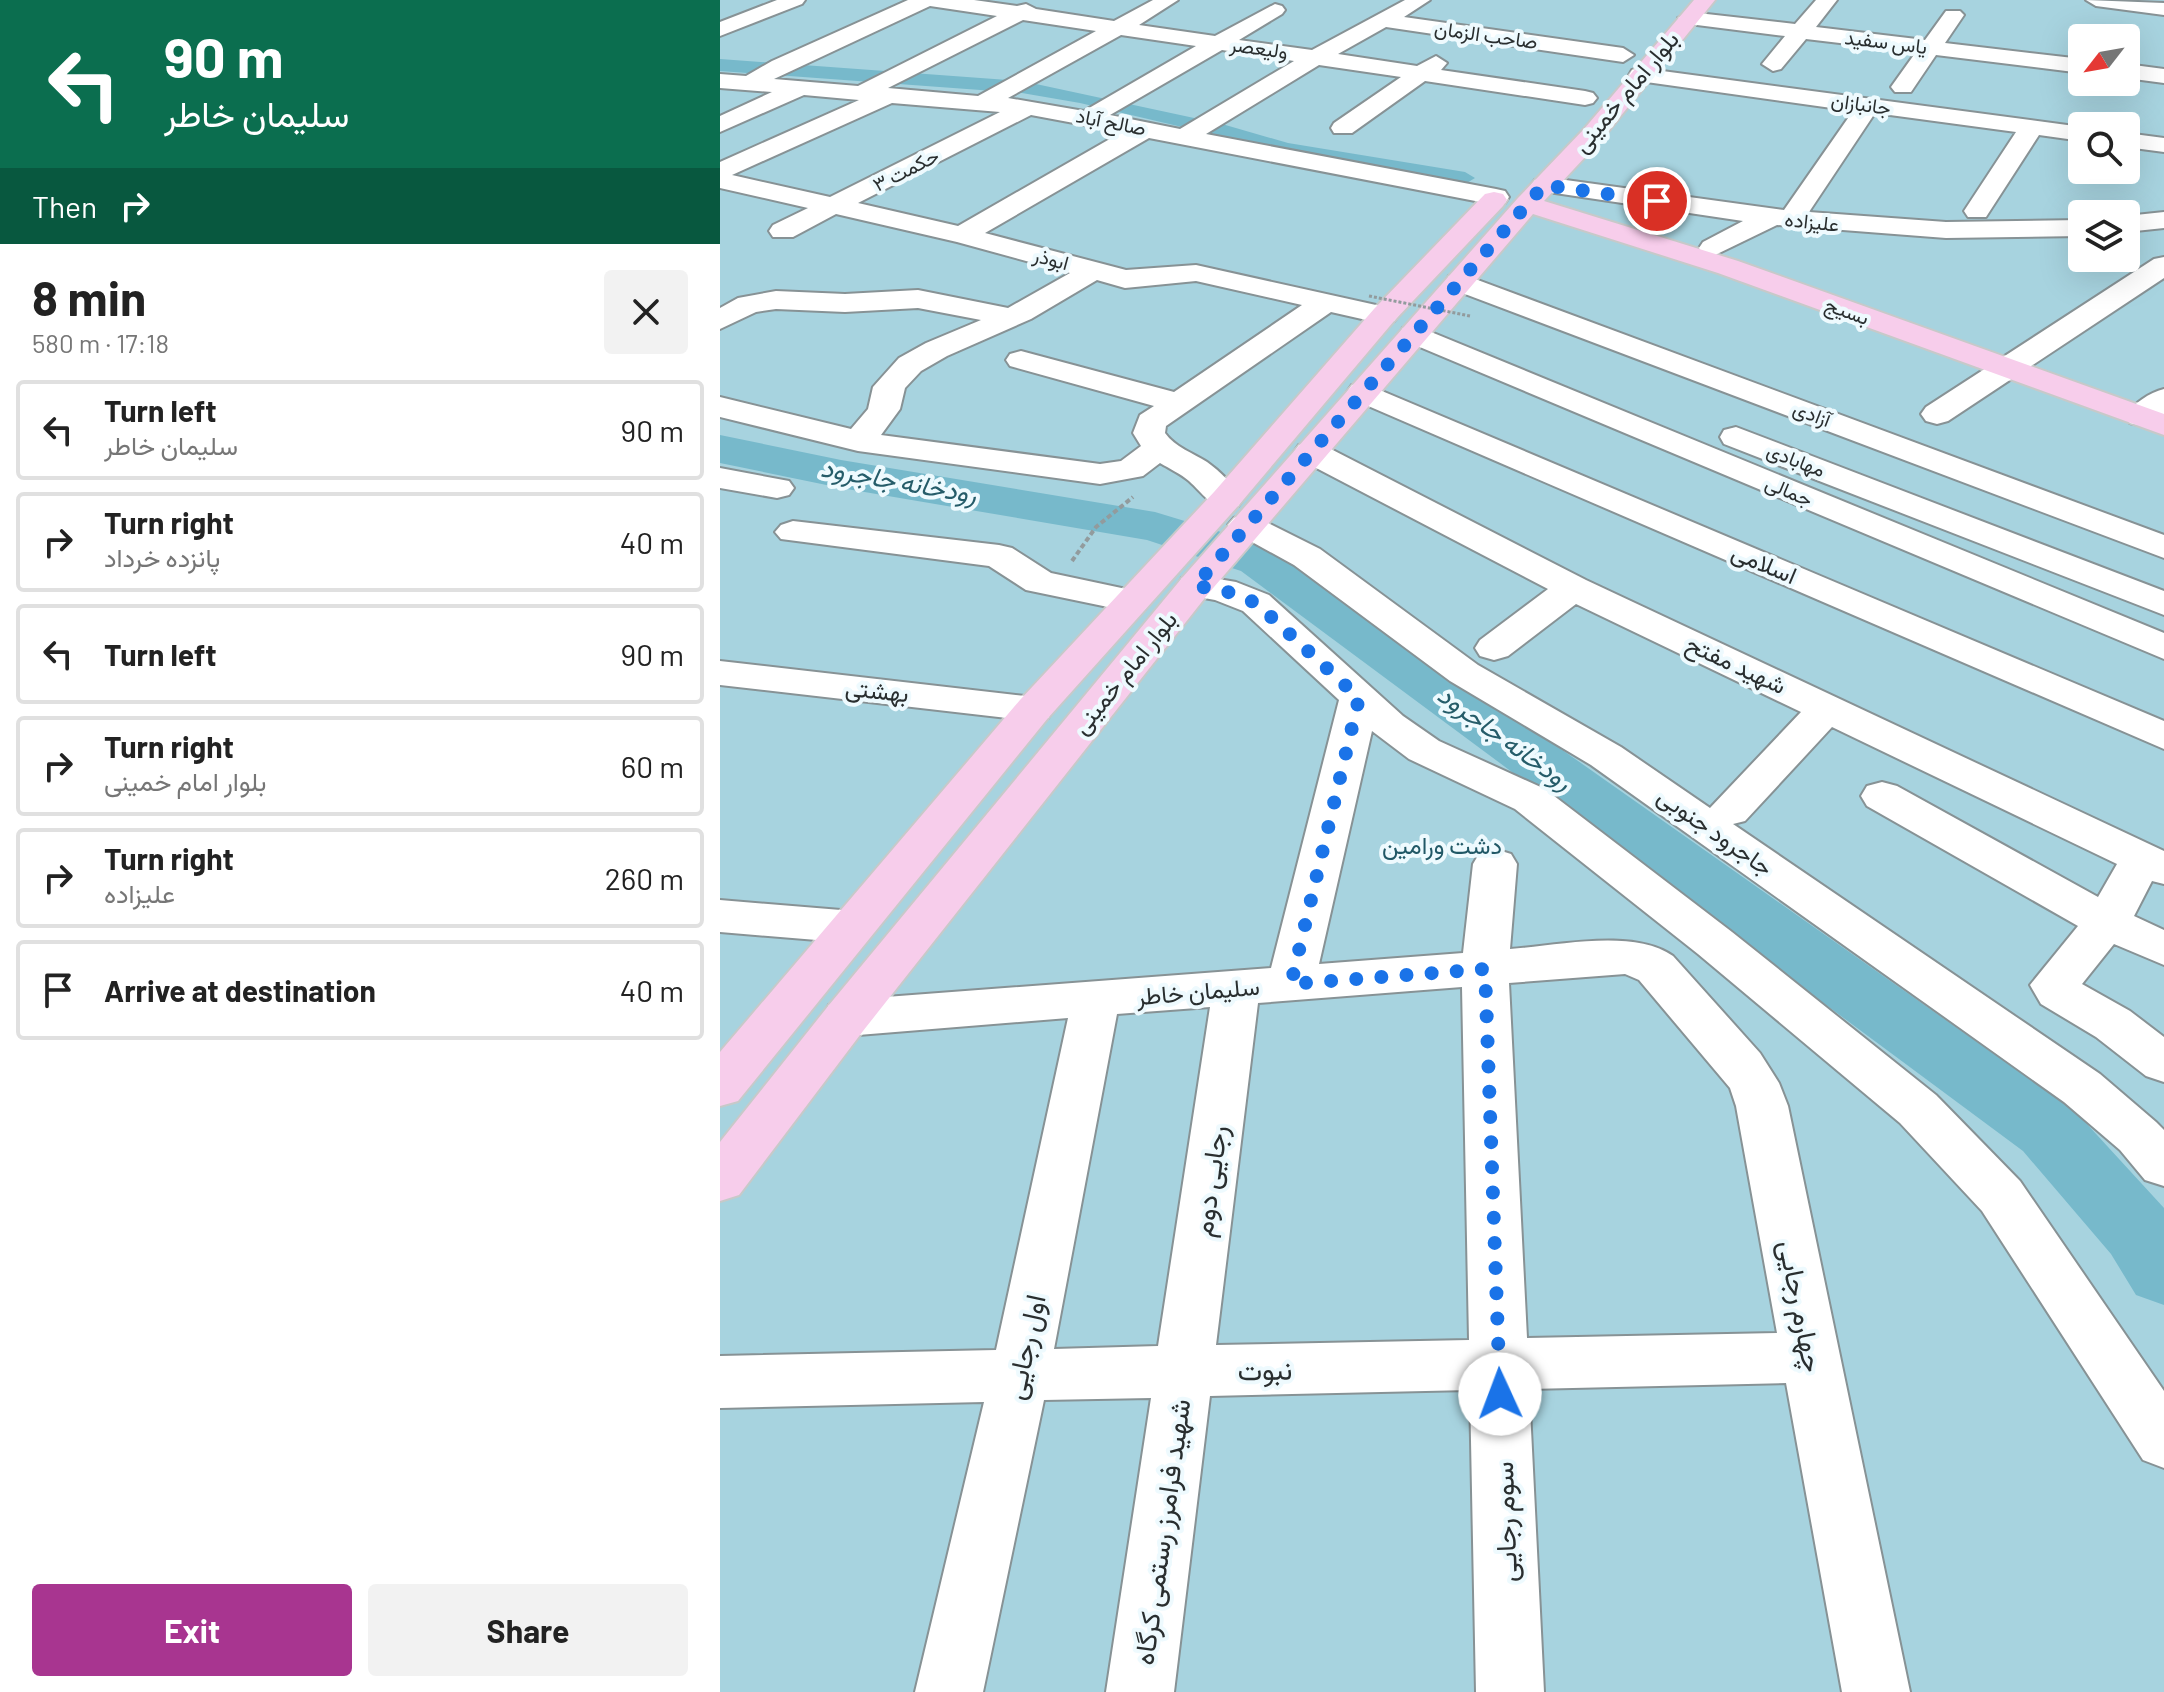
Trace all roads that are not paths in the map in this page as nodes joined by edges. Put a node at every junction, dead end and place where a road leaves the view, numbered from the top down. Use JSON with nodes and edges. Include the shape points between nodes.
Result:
{"nodes":[{"id":1,"x":795,"y":0,"type":"edge"},
{"id":2,"x":925,"y":0,"type":"edge"},
{"id":3,"x":932,"y":0,"type":"edge"},
{"id":4,"x":1047,"y":0,"type":"edge"},
{"id":5,"x":1168,"y":0,"type":"edge"},
{"id":6,"x":1420,"y":0,"type":"edge"},
{"id":7,"x":1705,"y":0,"type":"edge"},
{"id":8,"x":1827,"y":0,"type":"edge"},
{"id":9,"x":2096,"y":0,"type":"edge"},
{"id":10,"x":2164,"y":9,"type":"edge"},
{"id":11,"x":1275,"y":10,"type":"dead end"},
{"id":12,"x":1020,"y":13,"type":"junction"},
{"id":13,"x":1953,"y":15,"type":"dead end"},
{"id":14,"x":1689,"y":18,"type":"junction"},
{"id":15,"x":1387,"y":21,"type":"junction"},
{"id":16,"x":1113,"y":28,"type":"junction"},
{"id":17,"x":720,"y":30,"type":"edge"},
{"id":18,"x":1799,"y":32,"type":"junction"},
{"id":19,"x":1641,"y":33,"type":"dead end"},
{"id":20,"x":1477,"y":34,"type":"junction"},
{"id":21,"x":1219,"y":43,"type":"junction"},
{"id":22,"x":1930,"y":48,"type":"junction"},
{"id":23,"x":1318,"y":56,"type":"junction"},
{"id":24,"x":2068,"y":63,"type":"edge"},
{"id":25,"x":1773,"y":64,"type":"dead end"},
{"id":26,"x":1422,"y":72,"type":"junction"},
{"id":27,"x":2140,"y":73,"type":"edge"},
{"id":28,"x":765,"y":74,"type":"junction"},
{"id":29,"x":1640,"y":75,"type":"junction"},
{"id":30,"x":2164,"y":76,"type":"edge"},
{"id":31,"x":1604,"y":77,"type":"junction"},
{"id":32,"x":720,"y":81,"type":"edge"},
{"id":33,"x":892,"y":83,"type":"junction"},
{"id":34,"x":1903,"y":87,"type":"dead end"},
{"id":35,"x":800,"y":88,"type":"junction"},
{"id":36,"x":984,"y":102,"type":"junction"},
{"id":37,"x":1869,"y":105,"type":"junction"},
{"id":38,"x":1028,"y":107,"type":"junction"},
{"id":39,"x":1090,"y":117,"type":"junction"},
{"id":40,"x":1568,"y":119,"type":"dead end"},
{"id":41,"x":720,"y":125,"type":"edge"},
{"id":42,"x":2032,"y":127,"type":"junction"},
{"id":43,"x":1343,"y":128,"type":"dead end"},
{"id":44,"x":1146,"y":129,"type":"junction"},
{"id":45,"x":2068,"y":132,"type":"edge"},
{"id":46,"x":1184,"y":137,"type":"junction"},
{"id":47,"x":2140,"y":142,"type":"edge"},
{"id":48,"x":2164,"y":145,"type":"edge"},
{"id":49,"x":720,"y":171,"type":"edge"},
{"id":50,"x":1517,"y":175,"type":"dead end"},
{"id":51,"x":720,"y":180,"type":"edge"},
{"id":52,"x":1535,"y":195,"type":"junction"},
{"id":53,"x":1496,"y":197,"type":"junction"},
{"id":54,"x":835,"y":206,"type":"junction"},
{"id":55,"x":1977,"y":211,"type":"dead end"},
{"id":56,"x":1780,"y":219,"type":"junction"},
{"id":57,"x":2164,"y":220,"type":"edge"},
{"id":58,"x":2140,"y":223,"type":"edge"},
{"id":59,"x":2068,"y":229,"type":"edge"},
{"id":60,"x":783,"y":231,"type":"dead end"},
{"id":61,"x":962,"y":235,"type":"junction"},
{"id":62,"x":1713,"y":248,"type":"dead end"},
{"id":63,"x":2164,"y":265,"type":"edge"},
{"id":64,"x":1093,"y":271,"type":"junction"},
{"id":65,"x":1459,"y":282,"type":"junction"},
{"id":66,"x":2133,"y":286,"type":"junction"},
{"id":67,"x":2164,"y":296,"type":"edge"},
{"id":68,"x":1326,"y":302,"type":"junction"},
{"id":69,"x":1376,"y":305,"type":"junction"},
{"id":70,"x":1011,"y":317,"type":"junction"},
{"id":71,"x":720,"y":320,"type":"edge"},
{"id":72,"x":1421,"y":326,"type":"junction"},
{"id":73,"x":1021,"y":360,"type":"dead end"},
{"id":74,"x":2009,"y":368,"type":"junction"},
{"id":75,"x":1363,"y":392,"type":"junction"},
{"id":76,"x":1176,"y":402,"type":"junction"},
{"id":77,"x":720,"y":407,"type":"edge"},
{"id":78,"x":2156,"y":413,"type":"edge"},
{"id":79,"x":1937,"y":414,"type":"dead end"},
{"id":80,"x":858,"y":441,"type":"junction"},
{"id":81,"x":1311,"y":452,"type":"junction"},
{"id":82,"x":1171,"y":454,"type":"junction"},
{"id":83,"x":720,"y":478,"type":"edge"},
{"id":84,"x":777,"y":488,"type":"dead end"},
{"id":85,"x":1243,"y":512,"type":"junction"},
{"id":86,"x":793,"y":532,"type":"dead end"},
{"id":87,"x":2164,"y":547,"type":"edge"},
{"id":88,"x":1161,"y":588,"type":"junction"},
{"id":89,"x":1573,"y":588,"type":"junction"},
{"id":90,"x":2164,"y":604,"type":"edge"},
{"id":91,"x":2164,"y":647,"type":"edge"},
{"id":92,"x":1494,"y":648,"type":"dead end"},
{"id":93,"x":720,"y":673,"type":"edge"},
{"id":94,"x":1359,"y":698,"type":"junction"},
{"id":95,"x":1828,"y":708,"type":"junction"},
{"id":96,"x":1034,"y":709,"type":"junction"},
{"id":97,"x":2164,"y":736,"type":"edge"},
{"id":98,"x":1882,"y":796,"type":"dead end"},
{"id":99,"x":1730,"y":811,"type":"dead end"},
{"id":100,"x":1495,"y":864,"type":"dead end"},
{"id":101,"x":2153,"y":864,"type":"edge"},
{"id":102,"x":720,"y":916,"type":"edge"},
{"id":103,"x":2107,"y":922,"type":"junction"},
{"id":104,"x":853,"y":927,"type":"junction"},
{"id":105,"x":2164,"y":949,"type":"edge"},
{"id":106,"x":1645,"y":960,"type":"joint"},
{"id":107,"x":1485,"y":969,"type":"junction"},
{"id":108,"x":1291,"y":984,"type":"junction"},
{"id":109,"x":1236,"y":990,"type":"junction"},
{"id":110,"x":1096,"y":1000,"type":"junction"},
{"id":111,"x":846,"y":1018,"type":"junction"},
{"id":112,"x":2164,"y":1063,"type":"edge"},
{"id":113,"x":720,"y":1087,"type":"edge"},
{"id":114,"x":2164,"y":1165,"type":"edge"},
{"id":115,"x":720,"y":1180,"type":"edge"},
{"id":116,"x":1811,"y":1357,"type":"junction"},
{"id":117,"x":1499,"y":1364,"type":"junction"},
{"id":118,"x":1184,"y":1371,"type":"junction"},
{"id":119,"x":1020,"y":1375,"type":"junction"},
{"id":120,"x":720,"y":1382,"type":"edge"},
{"id":121,"x":2164,"y":1441,"type":"edge"},
{"id":122,"x":949,"y":1692,"type":"edge"},
{"id":123,"x":1140,"y":1692,"type":"edge"},
{"id":124,"x":1510,"y":1692,"type":"edge"},
{"id":125,"x":1876,"y":1692,"type":"edge"}],
"edges":[{"from":1,"to":17,"type":"street"},
{"from":2,"to":28,"type":"street"},
{"from":3,"to":12,"type":"street","name":"ولیعصر"},
{"from":4,"to":12,"type":"street"},
{"from":5,"to":16,"type":"street"},
{"from":6,"to":15,"type":"street","name":"صاحب الزمان"},
{"from":7,"to":14,"type":"main road","name":"بلوار امام خمینی"},
{"from":8,"to":18,"type":"street"},
{"from":9,"to":10,"type":"street"},
{"from":11,"to":21,"type":"street"},
{"from":12,"to":16,"type":"street","name":"ولیعصر"},
{"from":12,"to":33,"type":"street"},
{"from":13,"to":22,"type":"street"},
{"from":14,"to":18,"type":"street","name":"یاس سفید"},
{"from":14,"to":29,"type":"main road","name":"بلوار امام خمینی"},
{"from":15,"to":20,"type":"street","name":"صاحب الزمان"},
{"from":15,"to":23,"type":"street"},
{"from":16,"to":21,"type":"street","name":"ولیعصر"},
{"from":16,"to":36,"type":"street"},
{"from":18,"to":22,"type":"street","name":"یاس سفید"},
{"from":18,"to":25,"type":"street"},
{"from":19,"to":31,"type":"main road","name":"بلوار امام خمینی"},
{"from":20,"to":26,"type":"street"},
{"from":20,"to":31,"type":"street","name":"صاحب الزمان"},
{"from":21,"to":23,"type":"street","name":"ولیعصر"},
{"from":21,"to":39,"type":"street"},
{"from":22,"to":24,"type":"street","name":"یاس سفید"},
{"from":22,"to":34,"type":"street"},
{"from":23,"to":26,"type":"street","name":"ولیعصر"},
{"from":23,"to":46,"type":"street"},
{"from":26,"to":31,"type":"street","name":"ولیعصر"},
{"from":26,"to":43,"type":"street"},
{"from":27,"to":30,"type":"street"},
{"from":28,"to":32,"type":"street","name":"صالح آباد"},
{"from":28,"to":35,"type":"street","name":"صالح آباد"},
{"from":29,"to":37,"type":"street","name":"جانبازان"},
{"from":29,"to":52,"type":"main road","name":"بلوار امام خمینی"},
{"from":31,"to":40,"type":"main road","name":"بلوار امام خمینی"},
{"from":33,"to":35,"type":"street","name":"صالح آباد","via":[[862,92]]},
{"from":33,"to":36,"type":"street","name":"صالح آباد"},
{"from":33,"to":49,"type":"street"},
{"from":35,"to":41,"type":"street"},
{"from":36,"to":38,"type":"street","name":"صالح آباد"},
{"from":37,"to":42,"type":"street","name":"جانبازان"},
{"from":37,"to":56,"type":"street"},
{"from":38,"to":39,"type":"street","name":"صالح آباد"},
{"from":38,"to":54,"type":"street","name":"حکمت ۳"},
{"from":39,"to":44,"type":"street","name":"صالح آباد"},
{"from":42,"to":45,"type":"street","name":"جانبازان"},
{"from":42,"to":55,"type":"street"},
{"from":44,"to":46,"type":"street","name":"صالح آباد"},
{"from":44,"to":61,"type":"street"},
{"from":46,"to":53,"type":"street","name":"صالح آباد"},
{"from":47,"to":48,"type":"street"},
{"from":50,"to":53,"type":"main road","name":"بلوار امام خمینی"},
{"from":51,"to":54,"type":"street","name":"ابوذر"},
{"from":52,"to":56,"type":"street","name":"علیزاده"},
{"from":52,"to":65,"type":"main road","name":"بلوار امام خمینی"},
{"from":52,"to":74,"type":"main road","name":"بسیج"},
{"from":53,"to":69,"type":"main road","name":"بلوار امام خمینی"},
{"from":54,"to":60,"type":"street","name":"حکمت ۳"},
{"from":54,"to":61,"type":"street","name":"ابوذر"},
{"from":56,"to":59,"type":"street","name":"علیزاده","via":[[1958,233]]},
{"from":56,"to":62,"type":"street"},
{"from":57,"to":58,"type":"street"},
{"from":61,"to":64,"type":"street","name":"ابوذر"},
{"from":63,"to":66,"type":"street"},
{"from":64,"to":68,"type":"street","name":"ابوذر","via":[[1125,279],[1196,273]]},
{"from":64,"to":70,"type":"street"},
{"from":65,"to":72,"type":"main road","name":"بلوار امام خمینی"},
{"from":65,"to":87,"type":"street","name":"آزادی"},
{"from":66,"to":67,"type":"street"},
{"from":66,"to":74,"type":"street"},
{"from":68,"to":69,"type":"street","name":"ابوذر"},
{"from":68,"to":76,"type":"street"},
{"from":69,"to":85,"type":"main road","name":"بلوار امام خمینی"},
{"from":70,"to":71,"type":"street","via":[[918,299],[776,300],[748,304]]},
{"from":70,"to":80,"type":"street","via":[[917,358],[899,372],[886,406]]},
{"from":72,"to":75,"type":"main road","name":"بلوار امام خمینی"},
{"from":72,"to":90,"type":"street","name":"مهابادی"},
{"from":72,"to":91,"type":"street","name":"جمالی"},
{"from":73,"to":76,"type":"street"},
{"from":74,"to":78,"type":"main road","name":"بسیج"},
{"from":74,"to":79,"type":"street"},
{"from":75,"to":81,"type":"main road","name":"بلوار امام خمینی"},
{"from":75,"to":97,"type":"street","name":"اسلامی"},
{"from":76,"to":82,"type":"street","via":[[1149,427],[1151,438]]},
{"from":77,"to":80,"type":"street"},
{"from":80,"to":82,"type":"street","via":[[1100,474]]},
{"from":81,"to":85,"type":"main road","name":"بلوار امام خمینی"},
{"from":81,"to":89,"type":"street","name":"شهید مفتح"},
{"from":82,"to":85,"type":"street","name":"جاجرود جنوبی"},
{"from":83,"to":84,"type":"street"},
{"from":85,"to":88,"type":"main road","name":"بلوار امام خمینی"},
{"from":85,"to":114,"type":"street","name":"جاجرود جنوبی","via":[[1464,673],[1606,756],[2082,1088]]},
{"from":86,"to":88,"type":"street","via":[[999,556],[1054,586]]},
{"from":88,"to":94,"type":"street","via":[[1223,590],[1256,603]]},
{"from":88,"to":96,"type":"main road","name":"بلوار امام خمینی"},
{"from":88,"to":111,"type":"main road","name":"بلوار امام خمینی"},
{"from":89,"to":92,"type":"street"},
{"from":89,"to":95,"type":"street","name":"شهید مفتح"},
{"from":93,"to":96,"type":"street","name":"بهشتی"},
{"from":94,"to":108,"type":"street"},
{"from":94,"to":121,"type":"street","via":[[1424,750],[1530,799],[1918,1109],[2001,1196]]},
{"from":95,"to":99,"type":"street"},
{"from":95,"to":101,"type":"street","name":"شهید مفتح"},
{"from":96,"to":104,"type":"main road","name":"بلوار امام خمینی"},
{"from":98,"to":103,"type":"street"},
{"from":100,"to":107,"type":"street","name":"سوم رجایی"},
{"from":101,"to":103,"type":"street"},
{"from":102,"to":104,"type":"street"},
{"from":103,"to":105,"type":"street"},
{"from":103,"to":112,"type":"street","via":[[2054,985]]},
{"from":104,"to":113,"type":"main road","name":"بلوار امام خمینی"},
{"from":106,"to":107,"type":"street","name":"سلیمان خاطر","via":[[1625,957]]},
{"from":106,"to":116,"type":"street","name":"چهارم رجایی","via":[[1754,1083]]},
{"from":107,"to":108,"type":"street","name":"سلیمان خاطر"},
{"from":107,"to":117,"type":"street","name":"سوم رجایی"},
{"from":108,"to":109,"type":"street","name":"سلیمان خاطر"},
{"from":109,"to":110,"type":"street","name":"سلیمان خاطر"},
{"from":109,"to":118,"type":"street","name":"رجایی دوم"},
{"from":110,"to":111,"type":"street","name":"سلیمان خاطر"},
{"from":110,"to":119,"type":"street","name":"اول رجایی"},
{"from":111,"to":115,"type":"main road","name":"بلوار امام خمینی"},
{"from":116,"to":117,"type":"street","name":"نبوت"},
{"from":116,"to":125,"type":"street","name":"چهارم رجایی"},
{"from":117,"to":118,"type":"street","name":"نبوت"},
{"from":117,"to":124,"type":"street","name":"سوم رجایی"},
{"from":118,"to":119,"type":"street","name":"نبوت"},
{"from":118,"to":123,"type":"street","name":"شهید فرامرز رستمی کرگاه"},
{"from":119,"to":120,"type":"street","name":"نبوت"},
{"from":119,"to":122,"type":"street","name":"اول رجایی"}]}
